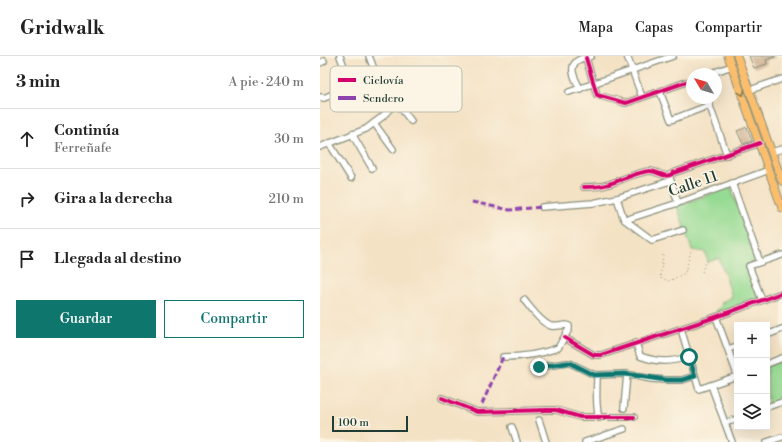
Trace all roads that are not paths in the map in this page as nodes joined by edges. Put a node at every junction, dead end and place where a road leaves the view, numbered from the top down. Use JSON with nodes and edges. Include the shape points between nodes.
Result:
{"nodes":[{"id":1,"x":340,"y":56,"type":"edge"},
{"id":2,"x":370,"y":56,"type":"edge"},
{"id":3,"x":628,"y":56,"type":"edge"},
{"id":4,"x":673,"y":56,"type":"edge"},
{"id":5,"x":728,"y":56,"type":"edge"},
{"id":6,"x":737,"y":56,"type":"edge"},
{"id":7,"x":589,"y":57,"type":"edge"},
{"id":8,"x":344,"y":66,"type":"edge"},
{"id":9,"x":374,"y":66,"type":"edge"},
{"id":10,"x":732,"y":66,"type":"junction"},
{"id":11,"x":722,"y":69,"type":"edge"},
{"id":12,"x":633,"y":71,"type":"junction"},
{"id":13,"x":782,"y":79,"type":"edge"},
{"id":14,"x":686,"y":82,"type":"edge"},
{"id":15,"x":594,"y":84,"type":"junction"},
{"id":16,"x":580,"y":89,"type":"junction"},
{"id":17,"x":750,"y":90,"type":"junction"},
{"id":18,"x":569,"y":92,"type":"dead end"},
{"id":19,"x":660,"y":92,"type":"junction"},
{"id":20,"x":330,"y":95,"type":"edge"},
{"id":21,"x":320,"y":97,"type":"edge"},
{"id":22,"x":642,"y":98,"type":"junction"},
{"id":23,"x":710,"y":105,"type":"joint"},
{"id":24,"x":387,"y":112,"type":"edge"},
{"id":25,"x":404,"y":112,"type":"edge"},
{"id":26,"x":411,"y":121,"type":"dead end"},
{"id":27,"x":374,"y":123,"type":"junction"},
{"id":28,"x":352,"y":134,"type":"junction"},
{"id":29,"x":329,"y":143,"type":"junction"},
{"id":30,"x":760,"y":143,"type":"junction"},
{"id":31,"x":320,"y":147,"type":"edge"},
{"id":32,"x":393,"y":149,"type":"dead end"},
{"id":33,"x":782,"y":149,"type":"edge"},
{"id":34,"x":772,"y":152,"type":"junction"},
{"id":35,"x":727,"y":155,"type":"junction"},
{"id":36,"x":372,"y":168,"type":"dead end"},
{"id":37,"x":769,"y":170,"type":"junction"},
{"id":38,"x":351,"y":178,"type":"dead end"},
{"id":39,"x":671,"y":178,"type":"junction"},
{"id":40,"x":772,"y":178,"type":"junction"},
{"id":41,"x":781,"y":178,"type":"edge"},
{"id":42,"x":732,"y":183,"type":"junction"},
{"id":43,"x":584,"y":187,"type":"dead end"},
{"id":44,"x":618,"y":198,"type":"junction"},
{"id":45,"x":678,"y":203,"type":"junction"},
{"id":46,"x":542,"y":207,"type":"dead end"},
{"id":47,"x":782,"y":208,"type":"edge"},
{"id":48,"x":625,"y":220,"type":"junction"},
{"id":49,"x":683,"y":230,"type":"dead end"},
{"id":50,"x":782,"y":256,"type":"edge"},
{"id":51,"x":760,"y":262,"type":"junction"},
{"id":52,"x":782,"y":293,"type":"edge"},
{"id":53,"x":524,"y":300,"type":"dead end"},
{"id":54,"x":762,"y":300,"type":"junction"},
{"id":55,"x":716,"y":317,"type":"junction"},
{"id":56,"x":681,"y":329,"type":"junction"},
{"id":57,"x":782,"y":329,"type":"edge"},
{"id":58,"x":770,"y":334,"type":"edge"},
{"id":59,"x":565,"y":338,"type":"junction"},
{"id":60,"x":636,"y":343,"type":"junction"},
{"id":61,"x":734,"y":347,"type":"edge"},
{"id":62,"x":728,"y":349,"type":"junction"},
{"id":63,"x":503,"y":356,"type":"dead end"},
{"id":64,"x":689,"y":357,"type":"junction"},
{"id":65,"x":782,"y":358,"type":"edge"},
{"id":66,"x":770,"y":363,"type":"edge"},
{"id":67,"x":734,"y":366,"type":"edge"},
{"id":68,"x":539,"y":367,"type":"dead end"},
{"id":69,"x":627,"y":374,"type":"junction"},
{"id":70,"x":597,"y":375,"type":"junction"},
{"id":71,"x":695,"y":376,"type":"junction"},
{"id":72,"x":734,"y":376,"type":"edge"},
{"id":73,"x":711,"y":385,"type":"junction"},
{"id":74,"x":442,"y":398,"type":"dead end"},
{"id":75,"x":782,"y":402,"type":"edge"},
{"id":76,"x":770,"y":405,"type":"edge"},
{"id":77,"x":624,"y":408,"type":"dead end"},
{"id":78,"x":634,"y":417,"type":"dead end"},
{"id":79,"x":599,"y":418,"type":"junction"},
{"id":80,"x":539,"y":420,"type":"dead end"},
{"id":81,"x":734,"y":420,"type":"edge"},
{"id":82,"x":725,"y":423,"type":"junction"},
{"id":83,"x":512,"y":427,"type":"dead end"},
{"id":84,"x":624,"y":429,"type":"dead end"},
{"id":85,"x":782,"y":437,"type":"edge"},
{"id":86,"x":605,"y":439,"type":"edge"},
{"id":87,"x":517,"y":442,"type":"edge"},
{"id":88,"x":546,"y":442,"type":"edge"},
{"id":89,"x":584,"y":442,"type":"edge"},
{"id":90,"x":732,"y":442,"type":"edge"},
{"id":91,"x":767,"y":442,"type":"edge"}],
"edges":[{"from":1,"to":8,"type":"street"},
{"from":2,"to":9,"type":"street"},
{"from":3,"to":12,"type":"street"},
{"from":4,"to":12,"type":"street"},
{"from":5,"to":10,"type":"main road"},
{"from":6,"to":17,"type":"main road"},
{"from":7,"to":15,"type":"street"},
{"from":7,"to":16,"type":"street","via":[[575,62],[573,69]]},
{"from":10,"to":11,"type":"street"},
{"from":10,"to":30,"type":"main road","one_way":true},
{"from":12,"to":15,"type":"street"},
{"from":12,"to":22,"type":"street"},
{"from":13,"to":17,"type":"street"},
{"from":14,"to":19,"type":"street"},
{"from":15,"to":16,"type":"street"},
{"from":15,"to":22,"type":"street","via":[[597,95],[626,103]]},
{"from":16,"to":18,"type":"street"},
{"from":17,"to":34,"type":"main road"},
{"from":19,"to":22,"type":"street"},
{"from":19,"to":23,"type":"street","via":[[671,120]]},
{"from":20,"to":21,"type":"street"},
{"from":23,"to":35,"type":"street"},
{"from":24,"to":27,"type":"street"},
{"from":25,"to":26,"type":"street"},
{"from":27,"to":28,"type":"street"},
{"from":27,"to":32,"type":"street"},
{"from":28,"to":29,"type":"street"},
{"from":28,"to":36,"type":"street"},
{"from":29,"to":31,"type":"street"},
{"from":29,"to":38,"type":"street"},
{"from":30,"to":35,"type":"street"},
{"from":30,"to":37,"type":"main road"},
{"from":33,"to":34,"type":"street"},
{"from":34,"to":41,"type":"main road"},
{"from":35,"to":39,"type":"street","via":[[673,173]]},
{"from":37,"to":40,"type":"main road"},
{"from":37,"to":42,"type":"street","name":"Calle 11"},
{"from":39,"to":43,"type":"street","via":[[650,171],[608,185]]},
{"from":39,"to":44,"type":"street"},
{"from":39,"to":45,"type":"street"},
{"from":40,"to":41,"type":"main road"},
{"from":40,"to":47,"type":"main road"},
{"from":42,"to":45,"type":"street","name":"Calle 11"},
{"from":42,"to":51,"type":"street"},
{"from":44,"to":46,"type":"street","via":[[593,203]]},
{"from":44,"to":48,"type":"street"},
{"from":45,"to":48,"type":"street","name":"Calle 11"},
{"from":48,"to":49,"type":"street","via":[[652,240]]},
{"from":50,"to":51,"type":"street"},
{"from":51,"to":54,"type":"street","via":[[750,266]]},
{"from":52,"to":54,"type":"street"},
{"from":53,"to":59,"type":"street","via":[[550,325],[569,326]]},
{"from":54,"to":55,"type":"street"},
{"from":55,"to":56,"type":"street"},
{"from":55,"to":62,"type":"street"},
{"from":56,"to":60,"type":"street"},
{"from":56,"to":64,"type":"street"},
{"from":57,"to":58,"type":"street"},
{"from":59,"to":60,"type":"street","via":[[598,356]]},
{"from":59,"to":63,"type":"street","via":[[558,348],[551,351]]},
{"from":60,"to":64,"type":"street","via":[[641,357],[670,362]]},
{"from":61,"to":62,"type":"street"},
{"from":62,"to":67,"type":"street"},
{"from":64,"to":71,"type":"street"},
{"from":65,"to":66,"type":"street"},
{"from":68,"to":70,"type":"street","via":[[570,363]]},
{"from":69,"to":70,"type":"street"},
{"from":69,"to":71,"type":"street","via":[[666,380],[682,380]]},
{"from":69,"to":77,"type":"street"},
{"from":70,"to":79,"type":"street"},
{"from":71,"to":73,"type":"street","via":[[699,389]]},
{"from":72,"to":73,"type":"street"},
{"from":73,"to":82,"type":"street"},
{"from":74,"to":79,"type":"street","via":[[478,412],[556,410],[580,417]]},
{"from":75,"to":76,"type":"street"},
{"from":78,"to":79,"type":"street"},
{"from":80,"to":88,"type":"street"},
{"from":81,"to":82,"type":"street"},
{"from":82,"to":90,"type":"street"},
{"from":83,"to":87,"type":"street"},
{"from":84,"to":86,"type":"street"},
{"from":85,"to":91,"type":"street"},
{"from":86,"to":89,"type":"street"}]}
